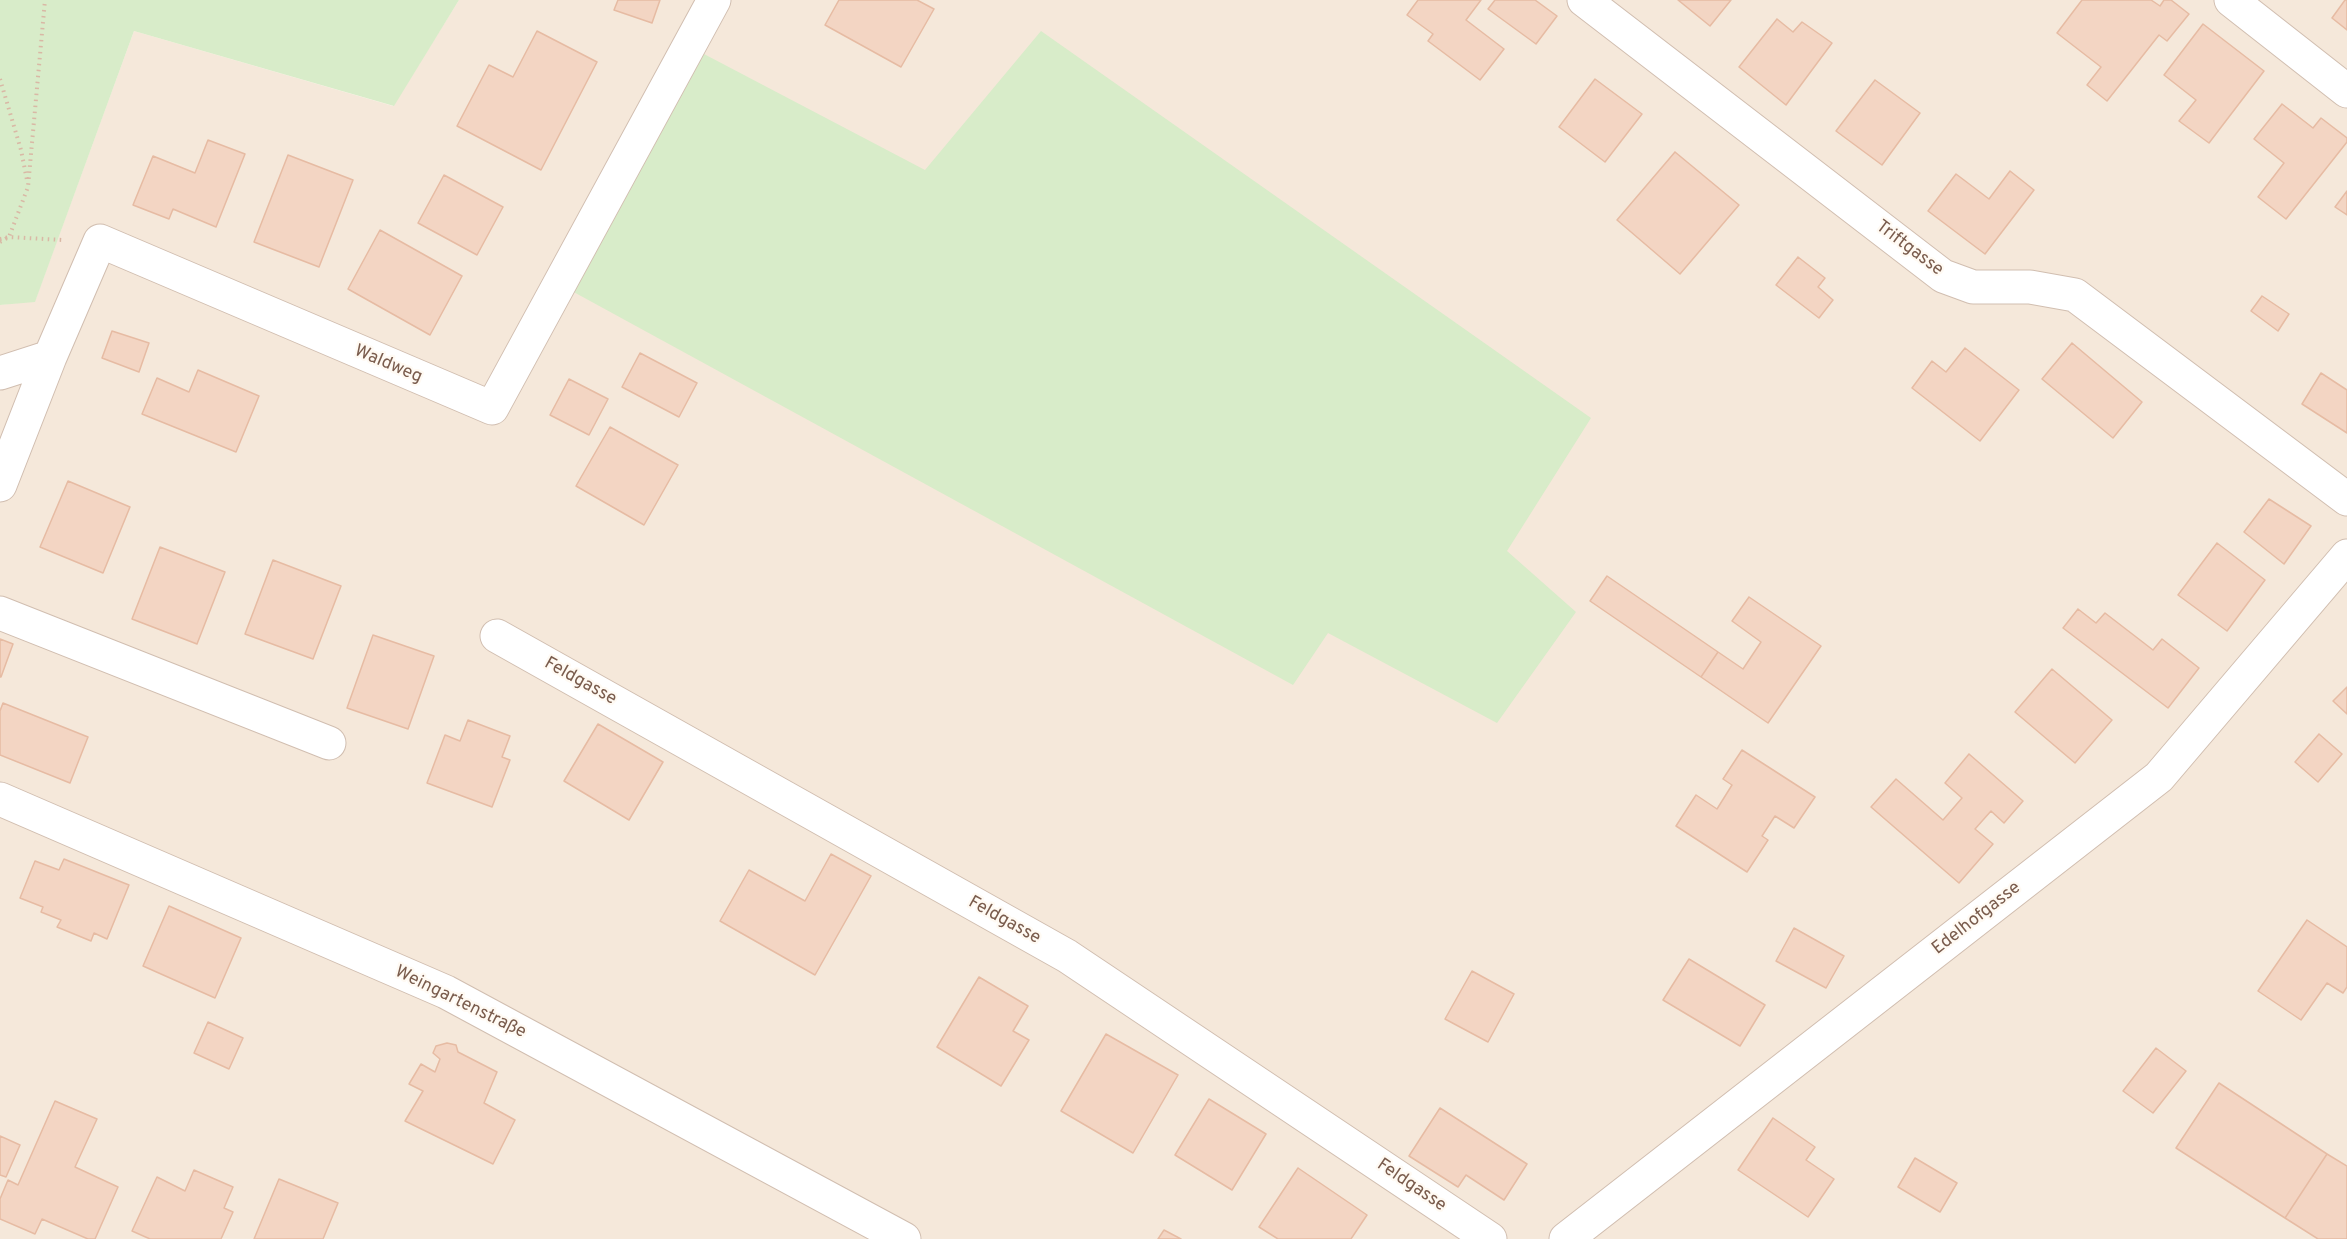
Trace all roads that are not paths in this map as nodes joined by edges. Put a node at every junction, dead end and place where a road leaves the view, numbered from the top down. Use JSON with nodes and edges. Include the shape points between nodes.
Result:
{"nodes":[{"id":1,"x":714,"y":0,"type":"edge"},
{"id":2,"x":1584,"y":0,"type":"edge"},
{"id":3,"x":2231,"y":0,"type":"edge"},
{"id":4,"x":2347,"y":91,"type":"edge"},
{"id":5,"x":50,"y":357,"type":"junction"},
{"id":6,"x":0,"y":374,"type":"edge"},
{"id":7,"x":0,"y":485,"type":"edge"},
{"id":8,"x":2347,"y":499,"type":"edge"},
{"id":9,"x":2347,"y":556,"type":"edge"},
{"id":10,"x":0,"y":613,"type":"edge"},
{"id":11,"x":497,"y":636,"type":"dead end"},
{"id":12,"x":329,"y":743,"type":"dead end"},
{"id":13,"x":0,"y":799,"type":"edge"},
{"id":14,"x":904,"y":1239,"type":"edge"},
{"id":15,"x":1490,"y":1239,"type":"edge"},
{"id":16,"x":1566,"y":1239,"type":"edge"}],
"edges":[{"from":1,"to":5,"type":"street","name":"Waldweg","via":[[492,408],[100,242]]},
{"from":2,"to":8,"type":"street","name":"Triftgasse","via":[[1943,276],[1974,287],[2030,287],[2075,295]]},
{"from":3,"to":4,"type":"street"},
{"from":5,"to":6,"type":"street"},
{"from":5,"to":7,"type":"street"},
{"from":9,"to":16,"type":"street","name":"Edelhofgasse","via":[[2159,777]]},
{"from":10,"to":12,"type":"street"},
{"from":11,"to":15,"type":"street","name":"Feldgasse","via":[[1066,956]]},
{"from":13,"to":14,"type":"street","name":"Weingartenstraße","via":[[446,992]]}]}
